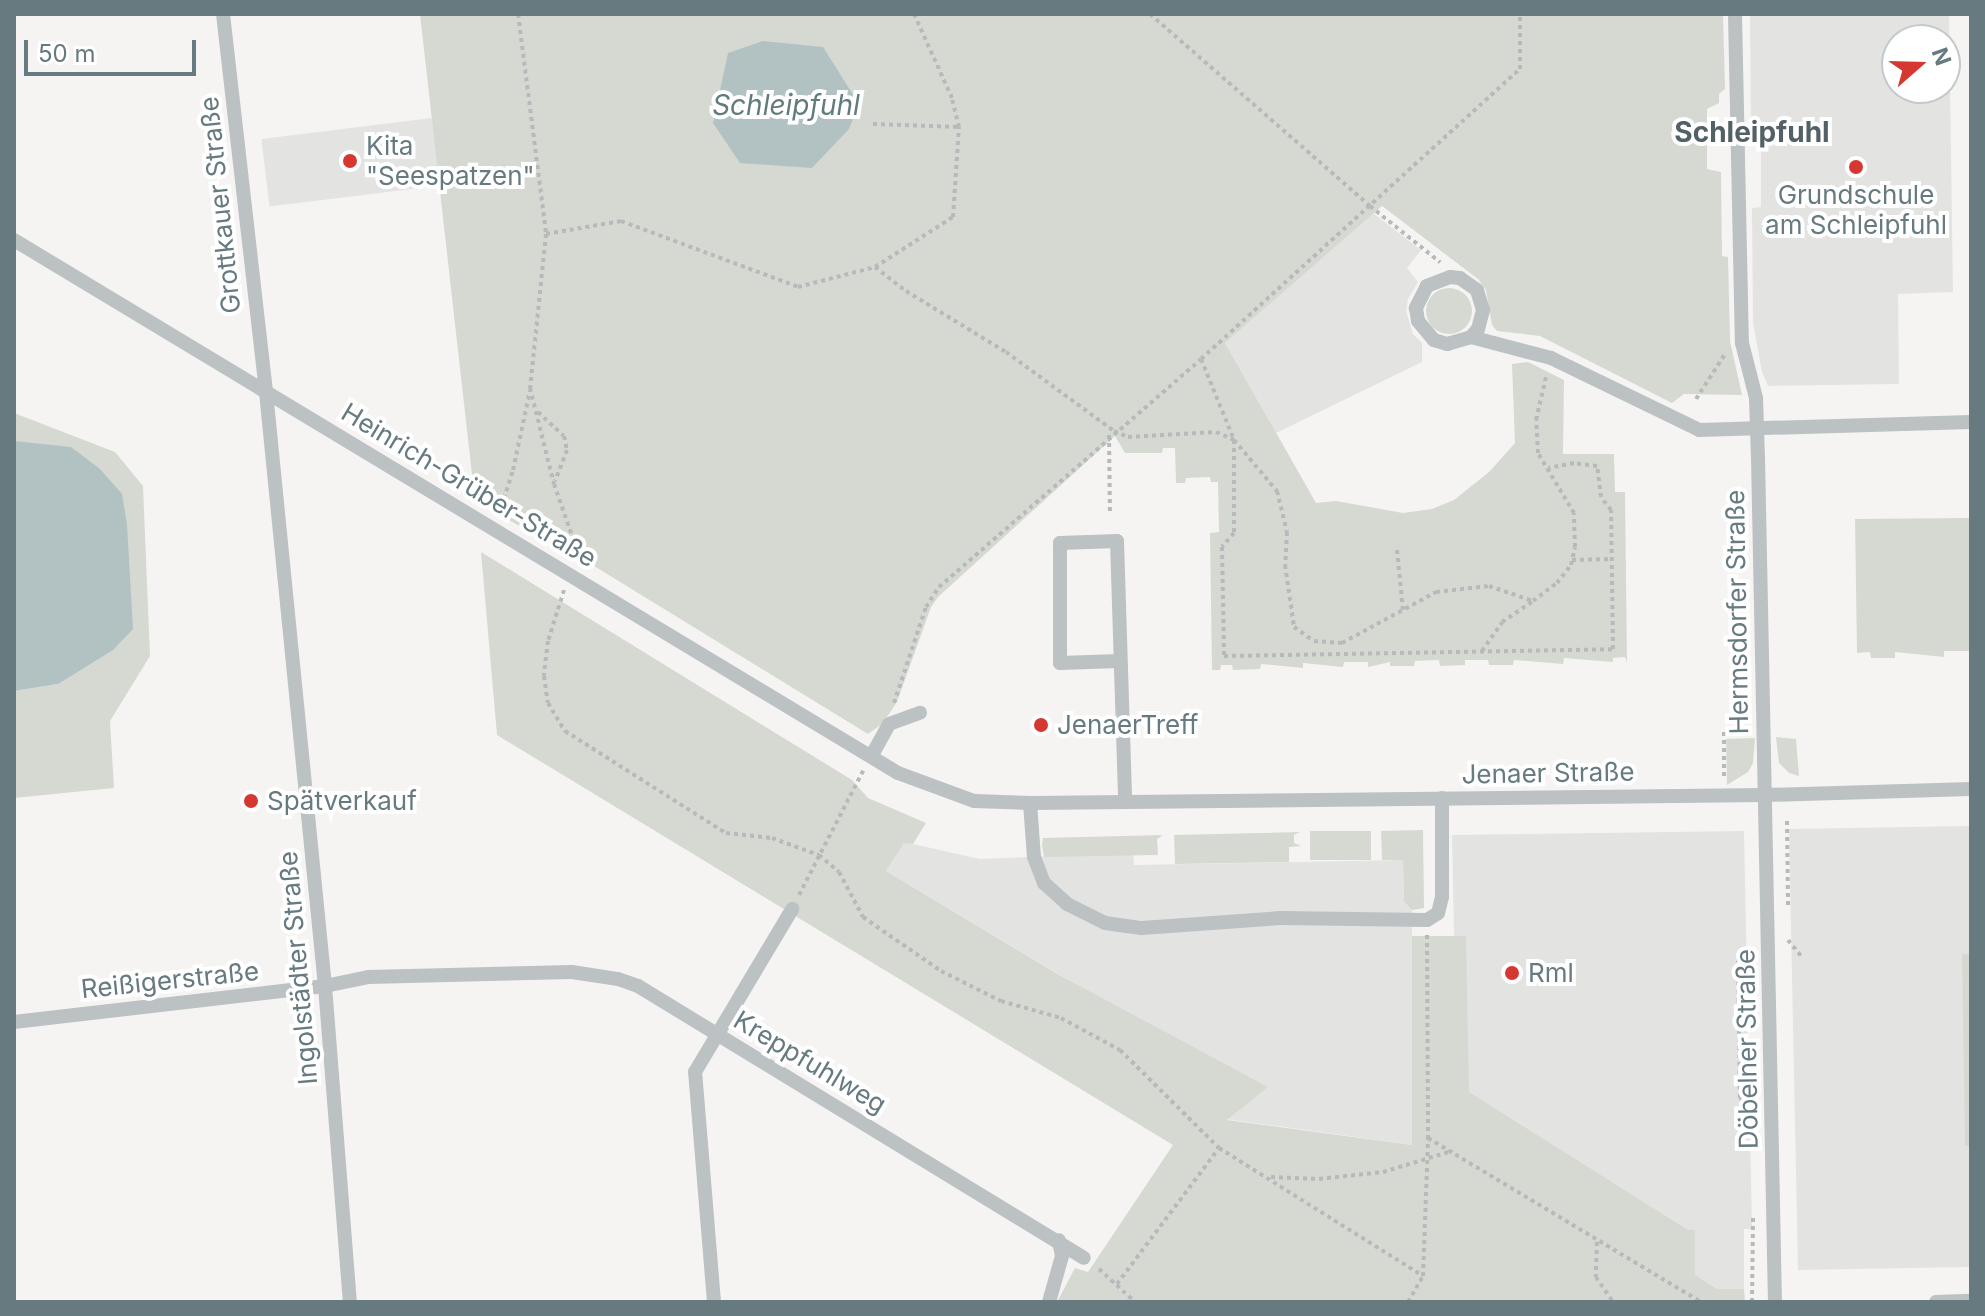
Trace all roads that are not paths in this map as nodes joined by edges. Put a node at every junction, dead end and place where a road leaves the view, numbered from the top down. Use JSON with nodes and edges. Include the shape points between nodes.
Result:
{"nodes":[{"id":1,"x":223,"y":14,"type":"edge"},
{"id":2,"x":1735,"y":14,"type":"edge"},
{"id":3,"x":14,"y":240,"type":"edge"},
{"id":4,"x":1471,"y":337,"type":"junction"},
{"id":5,"x":266,"y":392,"type":"junction"},
{"id":6,"x":1971,"y":422,"type":"edge"},
{"id":7,"x":1757,"y":429,"type":"junction"},
{"id":8,"x":1120,"y":661,"type":"junction"},
{"id":9,"x":920,"y":713,"type":"dead end"},
{"id":10,"x":872,"y":755,"type":"junction"},
{"id":11,"x":898,"y":773,"type":"joint"},
{"id":12,"x":1971,"y":789,"type":"edge"},
{"id":13,"x":1766,"y":795,"type":"junction"},
{"id":14,"x":1442,"y":798,"type":"junction"},
{"id":15,"x":1125,"y":802,"type":"junction"},
{"id":16,"x":1030,"y":803,"type":"junction"},
{"id":17,"x":792,"y":909,"type":"road end"},
{"id":18,"x":522,"y":972,"type":"joint"},
{"id":19,"x":325,"y":986,"type":"junction"},
{"id":20,"x":14,"y":1022,"type":"edge"},
{"id":21,"x":717,"y":1034,"type":"junction"},
{"id":22,"x":1059,"y":1240,"type":"junction"},
{"id":23,"x":1084,"y":1258,"type":"road end"},
{"id":24,"x":1971,"y":1301,"type":"edge"},
{"id":25,"x":350,"y":1302,"type":"edge"},
{"id":26,"x":714,"y":1302,"type":"edge"},
{"id":27,"x":1049,"y":1302,"type":"edge"},
{"id":28,"x":1775,"y":1302,"type":"edge"},
{"id":29,"x":1936,"y":1302,"type":"edge"}],
"edges":[{"from":1,"to":5,"type":"street","name":"Grottkauer Straße"},
{"from":2,"to":7,"type":"street","name":"Hermsdorfer Straße","via":[[1742,343],[1756,398]]},
{"from":3,"to":5,"type":"street","name":"Heinrich-Grüber-Straße"},
{"from":4,"to":4,"type":"street","via":[[1482,320],[1482,300],[1469,283],[1450,277],[1427,286],[1416,308],[1418,321],[1434,340],[1447,344]]},
{"from":4,"to":7,"type":"street","via":[[1551,358],[1699,430]]},
{"from":5,"to":10,"type":"street","name":"Heinrich-Grüber-Straße"},
{"from":5,"to":19,"type":"street","name":"Ingolstädter Straße"},
{"from":6,"to":7,"type":"street"},
{"from":7,"to":13,"type":"street","name":"Hermsdorfer Straße"},
{"from":8,"to":8,"type":"street","via":[[1060,663],[1060,543],[1117,541]]},
{"from":8,"to":15,"type":"street"},
{"from":9,"to":10,"type":"street","via":[[889,724]]},
{"from":10,"to":11,"type":"street","name":"Heinrich-Grüber-Straße"},
{"from":11,"to":16,"type":"street","name":"Jenaer Straße","via":[[974,801]]},
{"from":12,"to":13,"type":"street","name":"Jenaer Straße"},
{"from":13,"to":14,"type":"street","name":"Jenaer Straße"},
{"from":13,"to":28,"type":"street","name":"Döbelner Straße"},
{"from":14,"to":15,"type":"street","name":"Jenaer Straße"},
{"from":14,"to":16,"type":"street","via":[[1442,897],[1438,913],[1427,920],[1281,918],[1142,928],[1105,923],[1067,904],[1044,883],[1034,857]]},
{"from":15,"to":16,"type":"street","name":"Jenaer Straße"},
{"from":17,"to":21,"type":"street"},
{"from":18,"to":19,"type":"street","name":"Reißigerstraße","via":[[369,977]]},
{"from":18,"to":21,"type":"street","name":"Kreppfuhlweg","via":[[618,979]]},
{"from":19,"to":20,"type":"street","name":"Reißigerstraße"},
{"from":19,"to":25,"type":"street","name":"Ingolstädter Straße"},
{"from":21,"to":22,"type":"street","name":"Kreppfuhlweg"},
{"from":21,"to":26,"type":"street","via":[[695,1072]]},
{"from":22,"to":23,"type":"street","name":"Kreppfuhlweg"},
{"from":22,"to":27,"type":"street","via":[[1062,1256]]},
{"from":24,"to":29,"type":"street"}]}
